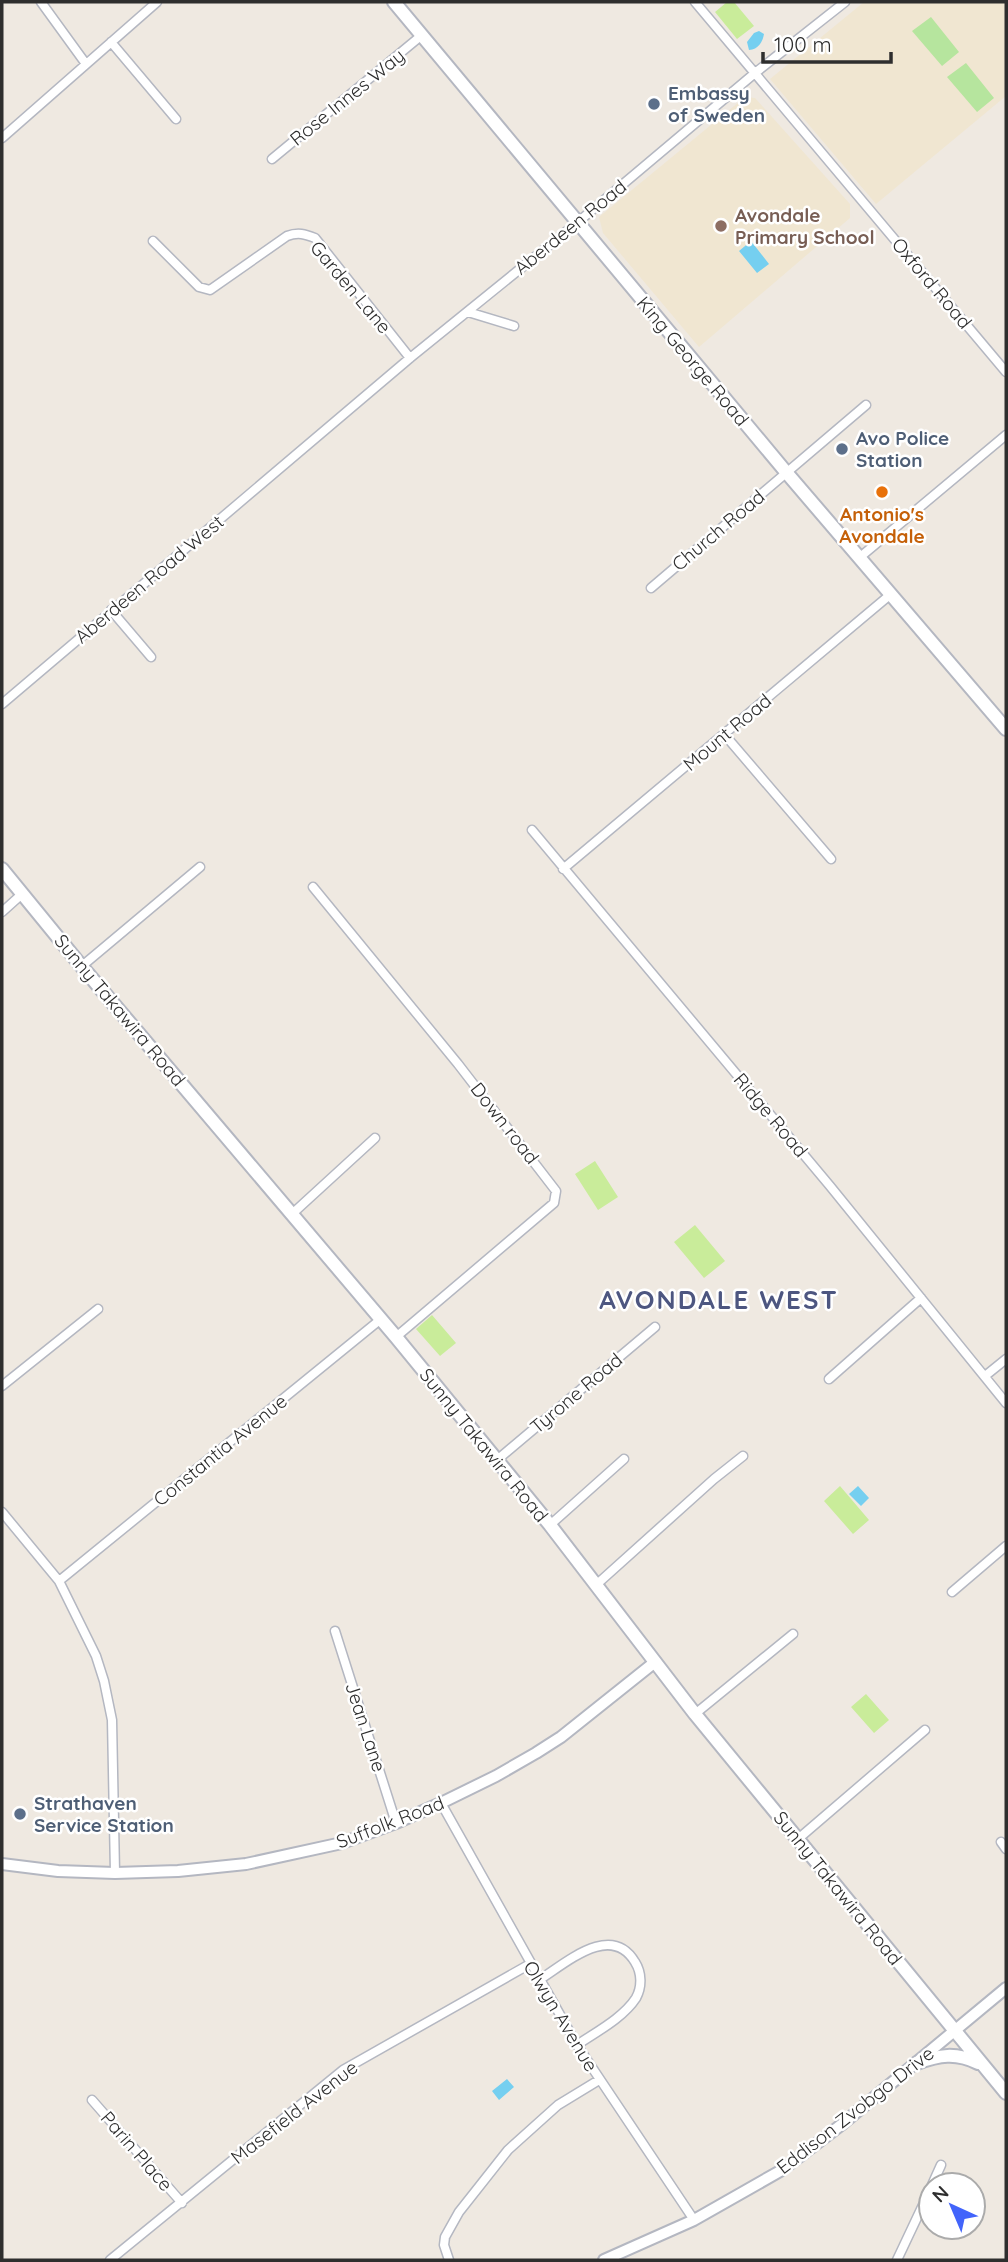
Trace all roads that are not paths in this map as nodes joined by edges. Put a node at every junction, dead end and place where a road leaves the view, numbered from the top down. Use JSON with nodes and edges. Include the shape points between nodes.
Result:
{"nodes":[{"id":1,"x":41,"y":2,"type":"edge"},
{"id":2,"x":157,"y":2,"type":"edge"},
{"id":3,"x":394,"y":2,"type":"edge"},
{"id":4,"x":695,"y":2,"type":"edge"},
{"id":5,"x":845,"y":2,"type":"edge"},
{"id":6,"x":422,"y":36,"type":"junction"},
{"id":7,"x":111,"y":42,"type":"junction"},
{"id":8,"x":86,"y":64,"type":"junction"},
{"id":9,"x":755,"y":74,"type":"junction"},
{"id":10,"x":176,"y":119,"type":"dead end"},
{"id":11,"x":2,"y":138,"type":"edge"},
{"id":12,"x":272,"y":159,"type":"dead end"},
{"id":13,"x":578,"y":222,"type":"junction"},
{"id":14,"x":153,"y":241,"type":"dead end"},
{"id":15,"x":468,"y":312,"type":"junction"},
{"id":16,"x":514,"y":326,"type":"dead end"},
{"id":17,"x":410,"y":358,"type":"junction"},
{"id":18,"x":1006,"y":372,"type":"edge"},
{"id":19,"x":866,"y":405,"type":"dead end"},
{"id":20,"x":1006,"y":435,"type":"edge"},
{"id":21,"x":296,"y":454,"type":"joint"},
{"id":22,"x":786,"y":472,"type":"junction"},
{"id":23,"x":859,"y":558,"type":"junction"},
{"id":24,"x":651,"y":588,"type":"dead end"},
{"id":25,"x":891,"y":594,"type":"junction"},
{"id":26,"x":111,"y":610,"type":"junction"},
{"id":27,"x":151,"y":657,"type":"dead end"},
{"id":28,"x":2,"y":704,"type":"edge"},
{"id":29,"x":1001,"y":718,"type":"edge"},
{"id":30,"x":1006,"y":729,"type":"edge"},
{"id":31,"x":724,"y":734,"type":"junction"},
{"id":32,"x":532,"y":830,"type":"dead end"},
{"id":33,"x":831,"y":859,"type":"dead end"},
{"id":34,"x":200,"y":867,"type":"dead end"},
{"id":35,"x":2,"y":869,"type":"edge"},
{"id":36,"x":563,"y":869,"type":"junction"},
{"id":37,"x":313,"y":887,"type":"dead end"},
{"id":38,"x":22,"y":894,"type":"junction"},
{"id":39,"x":2,"y":912,"type":"edge"},
{"id":40,"x":82,"y":966,"type":"junction"},
{"id":41,"x":375,"y":1138,"type":"dead end"},
{"id":42,"x":292,"y":1214,"type":"junction"},
{"id":43,"x":921,"y":1298,"type":"junction"},
{"id":44,"x":98,"y":1309,"type":"dead end"},
{"id":45,"x":381,"y":1319,"type":"junction"},
{"id":46,"x":655,"y":1327,"type":"dead end"},
{"id":47,"x":396,"y":1337,"type":"junction"},
{"id":48,"x":1006,"y":1359,"type":"edge"},
{"id":49,"x":985,"y":1376,"type":"junction"},
{"id":50,"x":830,"y":1379,"type":"dead end"},
{"id":51,"x":2,"y":1387,"type":"edge"},
{"id":52,"x":1006,"y":1403,"type":"edge"},
{"id":53,"x":743,"y":1456,"type":"dead end"},
{"id":54,"x":624,"y":1459,"type":"dead end"},
{"id":55,"x":496,"y":1460,"type":"junction"},
{"id":56,"x":2,"y":1512,"type":"edge"},
{"id":57,"x":550,"y":1525,"type":"junction"},
{"id":58,"x":1006,"y":1546,"type":"edge"},
{"id":59,"x":59,"y":1581,"type":"junction"},
{"id":60,"x":596,"y":1585,"type":"junction"},
{"id":61,"x":952,"y":1592,"type":"dead end"},
{"id":62,"x":335,"y":1631,"type":"dead end"},
{"id":63,"x":793,"y":1634,"type":"dead end"},
{"id":64,"x":655,"y":1662,"type":"junction"},
{"id":65,"x":695,"y":1714,"type":"junction"},
{"id":66,"x":925,"y":1730,"type":"dead end"},
{"id":67,"x":441,"y":1803,"type":"junction"},
{"id":68,"x":397,"y":1823,"type":"junction"},
{"id":69,"x":798,"y":1839,"type":"junction"},
{"id":70,"x":2,"y":1864,"type":"edge"},
{"id":71,"x":115,"y":1873,"type":"junction"},
{"id":72,"x":530,"y":1965,"type":"junction"},
{"id":73,"x":539,"y":1980,"type":"junction"},
{"id":74,"x":1006,"y":1988,"type":"edge"},
{"id":75,"x":954,"y":2031,"type":"junction"},
{"id":76,"x":577,"y":2045,"type":"junction"},
{"id":77,"x":917,"y":2063,"type":"junction"},
{"id":78,"x":981,"y":2064,"type":"junction"},
{"id":79,"x":599,"y":2080,"type":"junction"},
{"id":80,"x":1006,"y":2093,"type":"edge"},
{"id":81,"x":92,"y":2100,"type":"dead end"},
{"id":82,"x":942,"y":2165,"type":"dead end"},
{"id":83,"x":939,"y":2171,"type":"edge"},
{"id":84,"x":182,"y":2203,"type":"junction"},
{"id":85,"x":917,"y":2218,"type":"edge"},
{"id":86,"x":694,"y":2220,"type":"junction"},
{"id":87,"x":110,"y":2260,"type":"edge"},
{"id":88,"x":449,"y":2260,"type":"edge"},
{"id":89,"x":604,"y":2260,"type":"edge"},
{"id":90,"x":897,"y":2260,"type":"edge"}],
"edges":[{"from":1,"to":8,"type":"street"},
{"from":2,"to":7,"type":"street"},
{"from":3,"to":6,"type":"main road","name":"King George Road"},
{"from":4,"to":9,"type":"street","name":"Oxford Road"},
{"from":5,"to":9,"type":"street","name":"Aberdeen Road"},
{"from":6,"to":12,"type":"street","name":"Rose Innes Way"},
{"from":6,"to":13,"type":"main road","name":"King George Road"},
{"from":7,"to":8,"type":"street"},
{"from":7,"to":10,"type":"street"},
{"from":8,"to":11,"type":"street"},
{"from":9,"to":13,"type":"street","name":"Aberdeen Road"},
{"from":9,"to":18,"type":"street","name":"Oxford Road"},
{"from":13,"to":15,"type":"street","name":"Aberdeen Road"},
{"from":13,"to":22,"type":"main road","name":"King George Road"},
{"from":14,"to":17,"type":"street","name":"Garden Lane","via":[[199,287],[210,290],[287,236],[300,233],[315,238]]},
{"from":15,"to":16,"type":"street"},
{"from":15,"to":17,"type":"street","name":"Aberdeen Road"},
{"from":17,"to":21,"type":"street","name":"Aberdeen Road"},
{"from":19,"to":22,"type":"street","name":"Church Road"},
{"from":20,"to":23,"type":"street"},
{"from":21,"to":26,"type":"street","name":"Aberdeen Road West"},
{"from":22,"to":23,"type":"main road","name":"King George Road"},
{"from":22,"to":24,"type":"street","name":"Church Road"},
{"from":23,"to":25,"type":"main road","name":"King George Road"},
{"from":25,"to":29,"type":"main road","name":"King George Road"},
{"from":25,"to":31,"type":"street","name":"Mount Road"},
{"from":26,"to":27,"type":"street"},
{"from":26,"to":28,"type":"street","name":"Aberdeen Road West"},
{"from":29,"to":30,"type":"main road","name":"King George Road"},
{"from":31,"to":33,"type":"street"},
{"from":31,"to":36,"type":"street","name":"Mount Road"},
{"from":32,"to":36,"type":"street","name":"Ridge Road"},
{"from":34,"to":40,"type":"street"},
{"from":35,"to":38,"type":"main road","name":"Sunny Takawira Road"},
{"from":36,"to":43,"type":"street","name":"Ridge Road"},
{"from":37,"to":47,"type":"street","name":"Down road","via":[[556,1191],[554,1203]]},
{"from":38,"to":39,"type":"street"},
{"from":38,"to":40,"type":"main road","name":"Sunny Takawira Road"},
{"from":40,"to":42,"type":"main road","name":"Sunny Takawira Road"},
{"from":41,"to":42,"type":"street"},
{"from":42,"to":45,"type":"main road","name":"Sunny Takawira Road"},
{"from":43,"to":49,"type":"street","name":"Ridge Road"},
{"from":43,"to":50,"type":"street"},
{"from":44,"to":51,"type":"street"},
{"from":45,"to":47,"type":"main road","name":"Sunny Takawira Road"},
{"from":45,"to":59,"type":"street","name":"Constantia Avenue"},
{"from":46,"to":55,"type":"street","name":"Tyrone Road"},
{"from":47,"to":55,"type":"main road","name":"Sunny Takawira Road"},
{"from":48,"to":49,"type":"street"},
{"from":49,"to":52,"type":"street","name":"Ridge Road"},
{"from":53,"to":60,"type":"street"},
{"from":54,"to":57,"type":"street"},
{"from":55,"to":57,"type":"main road","name":"Sunny Takawira Road"},
{"from":56,"to":59,"type":"street"},
{"from":57,"to":60,"type":"main road","name":"Sunny Takawira Road"},
{"from":58,"to":61,"type":"street"},
{"from":59,"to":71,"type":"street","via":[[96,1656],[109,1699]]},
{"from":60,"to":64,"type":"main road","name":"Sunny Takawira Road"},
{"from":62,"to":68,"type":"street","name":"Jean Lane"},
{"from":63,"to":65,"type":"street"},
{"from":64,"to":65,"type":"main road","name":"Sunny Takawira Road"},
{"from":64,"to":67,"type":"street","name":"Suffolk Road","via":[[553,1742]]},
{"from":65,"to":69,"type":"main road","name":"Sunny Takawira Road"},
{"from":66,"to":69,"type":"street"},
{"from":67,"to":68,"type":"street","name":"Suffolk Road"},
{"from":67,"to":72,"type":"street","name":"Olwyn Avenue"},
{"from":68,"to":71,"type":"street","name":"Suffolk Road","via":[[342,1843],[246,1864]]},
{"from":69,"to":75,"type":"main road","name":"Sunny Takawira Road"},
{"from":70,"to":71,"type":"street","name":"Suffolk Road"},
{"from":72,"to":73,"type":"street","name":"Olwyn Avenue"},
{"from":72,"to":84,"type":"street","name":"Masefield Avenue","via":[[343,2070]]},
{"from":73,"to":76,"type":"street","name":"Olwyn Avenue"},
{"from":73,"to":76,"type":"street","via":[[597,1945],[620,1946],[633,1958],[640,1975],[636,1997],[625,2011]]},
{"from":74,"to":75,"type":"street","name":"Eddison Zvobgo Drive"},
{"from":75,"to":77,"type":"street","name":"Eddison Zvobgo Drive"},
{"from":75,"to":78,"type":"main road","name":"Sunny Takawira Road"},
{"from":76,"to":79,"type":"street","name":"Olwyn Avenue"},
{"from":77,"to":78,"type":"main road","via":[[955,2055]]},
{"from":77,"to":86,"type":"street","name":"Eddison Zvobgo Drive","via":[[782,2170]]},
{"from":78,"to":80,"type":"main road","name":"Sunny Takawira Road"},
{"from":79,"to":86,"type":"street","name":"Olwyn Avenue"},
{"from":79,"to":88,"type":"street","via":[[558,2105],[508,2150],[445,2237]]},
{"from":81,"to":84,"type":"street","name":"Parin Place"},
{"from":82,"to":83,"type":"street"},
{"from":84,"to":87,"type":"street","name":"Masefield Avenue"},
{"from":85,"to":90,"type":"street"},
{"from":86,"to":89,"type":"street","name":"Eddison Zvobgo Drive"}]}
